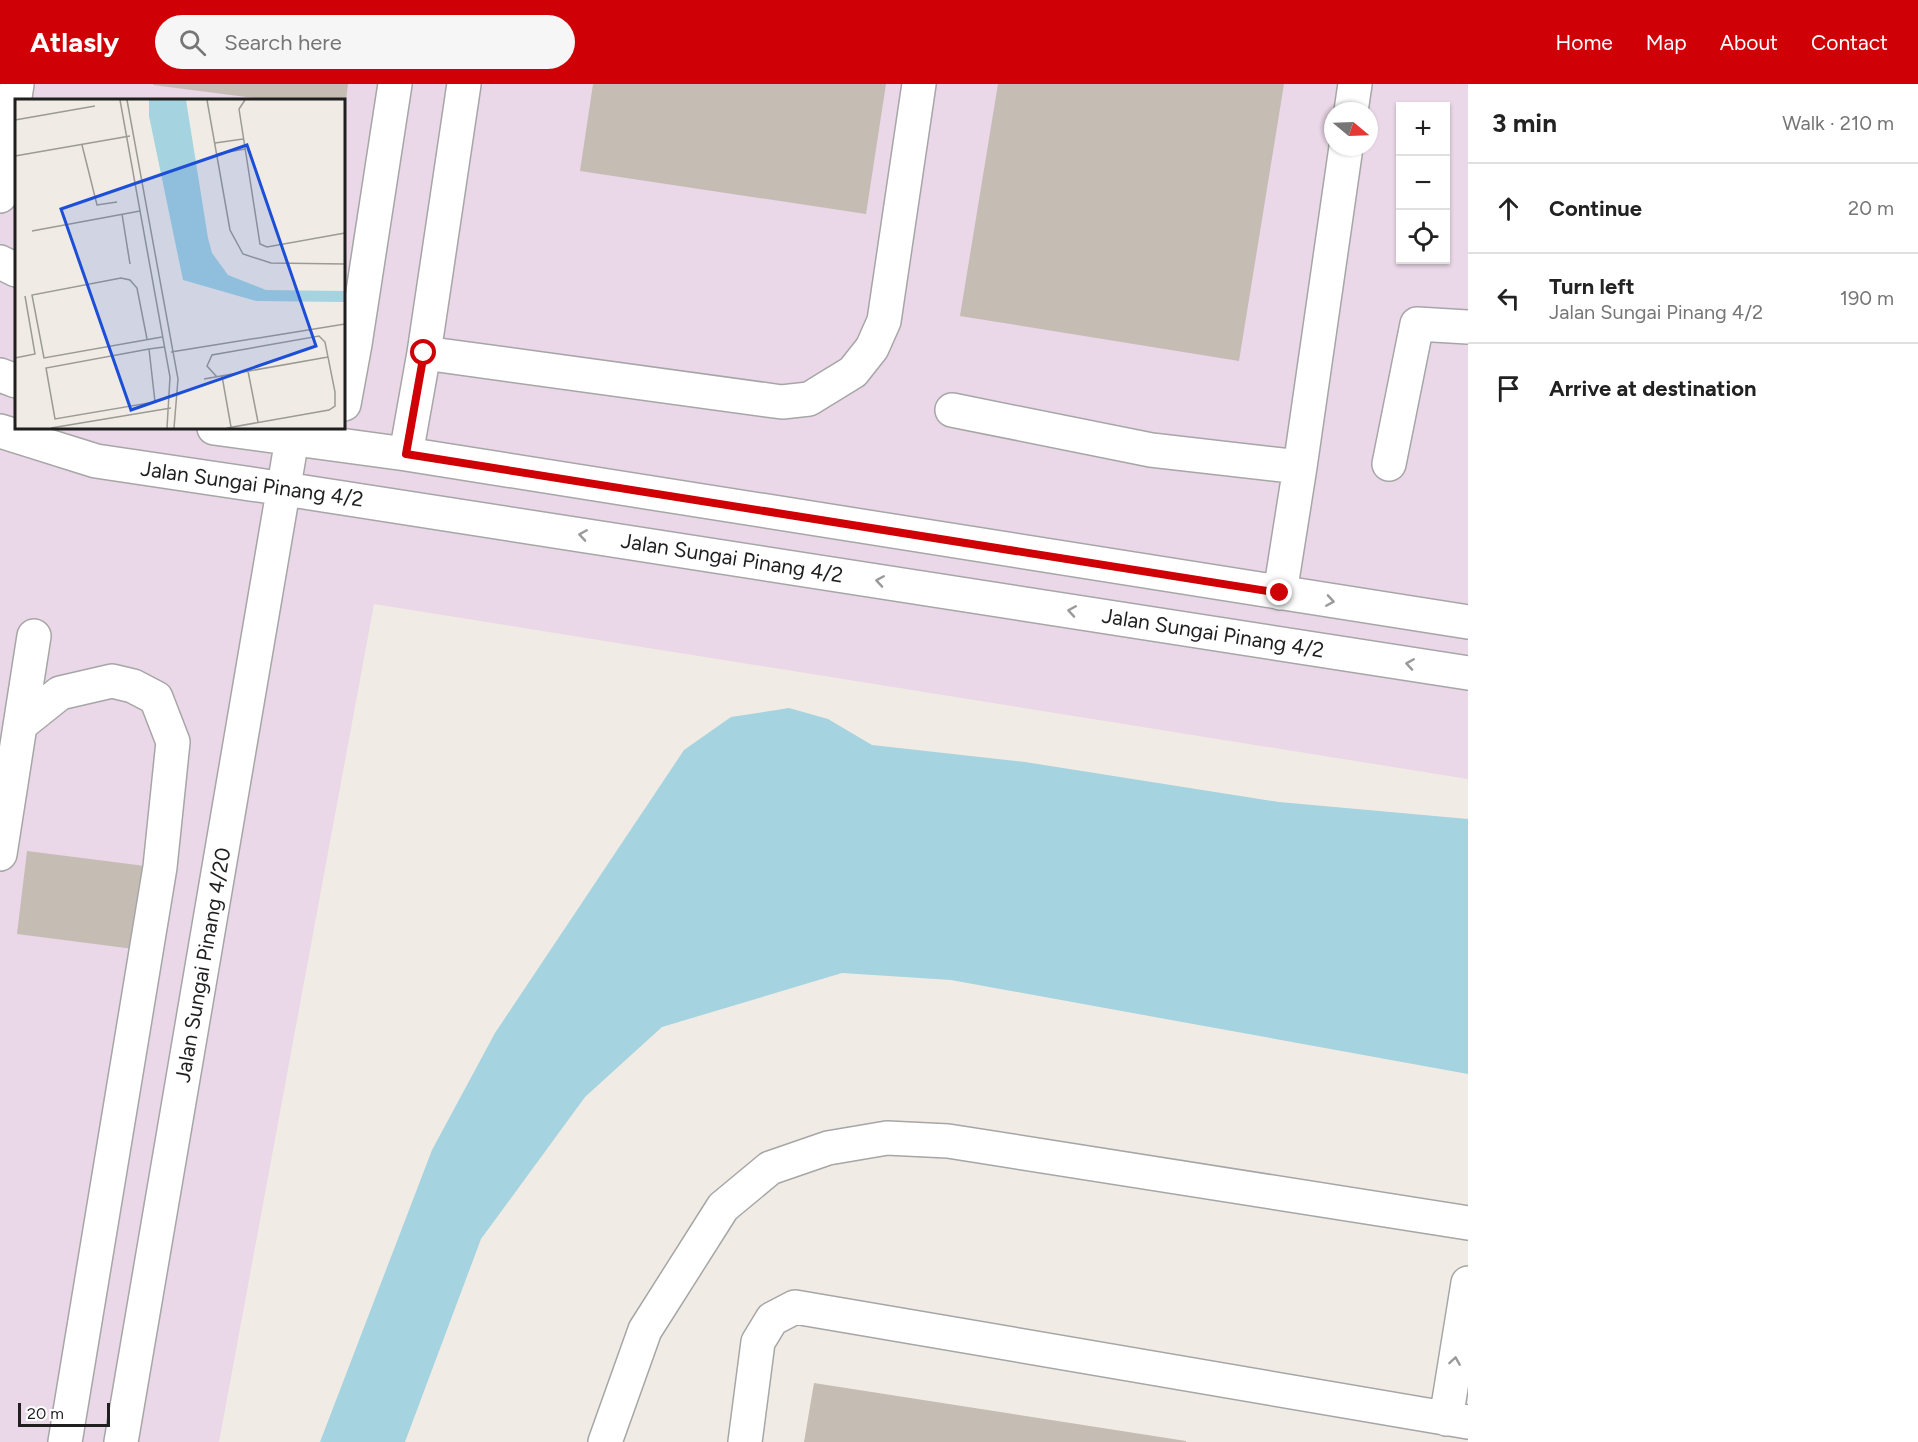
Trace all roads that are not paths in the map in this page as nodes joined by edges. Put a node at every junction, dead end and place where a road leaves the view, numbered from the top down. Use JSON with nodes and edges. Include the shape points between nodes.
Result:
{"nodes":[{"id":1,"x":17,"y":84,"type":"edge"},
{"id":2,"x":395,"y":84,"type":"edge"},
{"id":3,"x":464,"y":84,"type":"edge"},
{"id":4,"x":919,"y":84,"type":"edge"},
{"id":5,"x":1355,"y":84,"type":"edge"},
{"id":6,"x":1352,"y":102,"type":"edge"},
{"id":7,"x":1345,"y":156,"type":"edge"},
{"id":8,"x":0,"y":196,"type":"edge"},
{"id":9,"x":0,"y":262,"type":"edge"},
{"id":10,"x":15,"y":270,"type":"edge"},
{"id":11,"x":1468,"y":327,"type":"edge"},
{"id":12,"x":349,"y":343,"type":"edge"},
{"id":13,"x":424,"y":353,"type":"junction"},
{"id":14,"x":0,"y":375,"type":"edge"},
{"id":15,"x":15,"y":381,"type":"edge"},
{"id":16,"x":345,"y":392,"type":"edge"},
{"id":17,"x":952,"y":410,"type":"dead end"},
{"id":18,"x":221,"y":429,"type":"edge"},
{"id":19,"x":0,"y":431,"type":"edge"},
{"id":20,"x":337,"y":436,"type":"edge"},
{"id":21,"x":292,"y":439,"type":"junction"},
{"id":22,"x":406,"y":454,"type":"junction"},
{"id":23,"x":1389,"y":464,"type":"dead end"},
{"id":24,"x":1300,"y":467,"type":"junction"},
{"id":25,"x":285,"y":489,"type":"junction"},
{"id":26,"x":1280,"y":593,"type":"junction"},
{"id":27,"x":1468,"y":622,"type":"edge"},
{"id":28,"x":34,"y":636,"type":"dead end"},
{"id":29,"x":1468,"y":673,"type":"edge"},
{"id":30,"x":20,"y":725,"type":"junction"},
{"id":31,"x":8,"y":758,"type":"edge"},
{"id":32,"x":0,"y":854,"type":"edge"},
{"id":33,"x":1468,"y":1223,"type":"edge"},
{"id":34,"x":1468,"y":1283,"type":"edge"},
{"id":35,"x":1457,"y":1421,"type":"edge"},
{"id":36,"x":65,"y":1442,"type":"edge"},
{"id":37,"x":120,"y":1442,"type":"edge"},
{"id":38,"x":605,"y":1442,"type":"edge"},
{"id":39,"x":745,"y":1442,"type":"edge"}],
"edges":[{"from":1,"to":8,"type":"street"},
{"from":2,"to":12,"type":"street"},
{"from":3,"to":13,"type":"street"},
{"from":4,"to":13,"type":"street","via":[[884,321],[872,348],[853,372],[809,399],[782,402]]},
{"from":5,"to":6,"type":"street"},
{"from":7,"to":24,"type":"street"},
{"from":9,"to":10,"type":"street"},
{"from":11,"to":23,"type":"street","via":[[1417,324]]},
{"from":12,"to":16,"type":"street"},
{"from":13,"to":22,"type":"street"},
{"from":14,"to":15,"type":"street"},
{"from":17,"to":24,"type":"street","via":[[1151,450]]},
{"from":18,"to":21,"type":"street"},
{"from":19,"to":25,"type":"street","name":"Jalan Sungai Pinang 4/2","via":[[96,461]]},
{"from":20,"to":21,"type":"street"},
{"from":20,"to":22,"type":"street"},
{"from":21,"to":25,"type":"street","name":"Jalan Sungai Pinang 4/20"},
{"from":22,"to":26,"type":"street"},
{"from":24,"to":26,"type":"street"},
{"from":29,"to":25,"type":"street","name":"Jalan Sungai Pinang 4/2","one_way":true},
{"from":25,"to":37,"type":"street","name":"Jalan Sungai Pinang 4/20"},
{"from":26,"to":27,"type":"street","one_way":true},
{"from":28,"to":30,"type":"street"},
{"from":30,"to":31,"type":"street"},
{"from":30,"to":36,"type":"street","via":[[60,693],[112,681],[156,698],[172,742],[160,867]]},
{"from":31,"to":32,"type":"street"},
{"from":33,"to":38,"type":"street","via":[[948,1141],[887,1138],[828,1148],[770,1168],[723,1207],[645,1330]]},
{"from":35,"to":34,"type":"street","one_way":true},
{"from":35,"to":39,"type":"street","via":[[795,1307],[772,1319],[758,1342]]}]}
